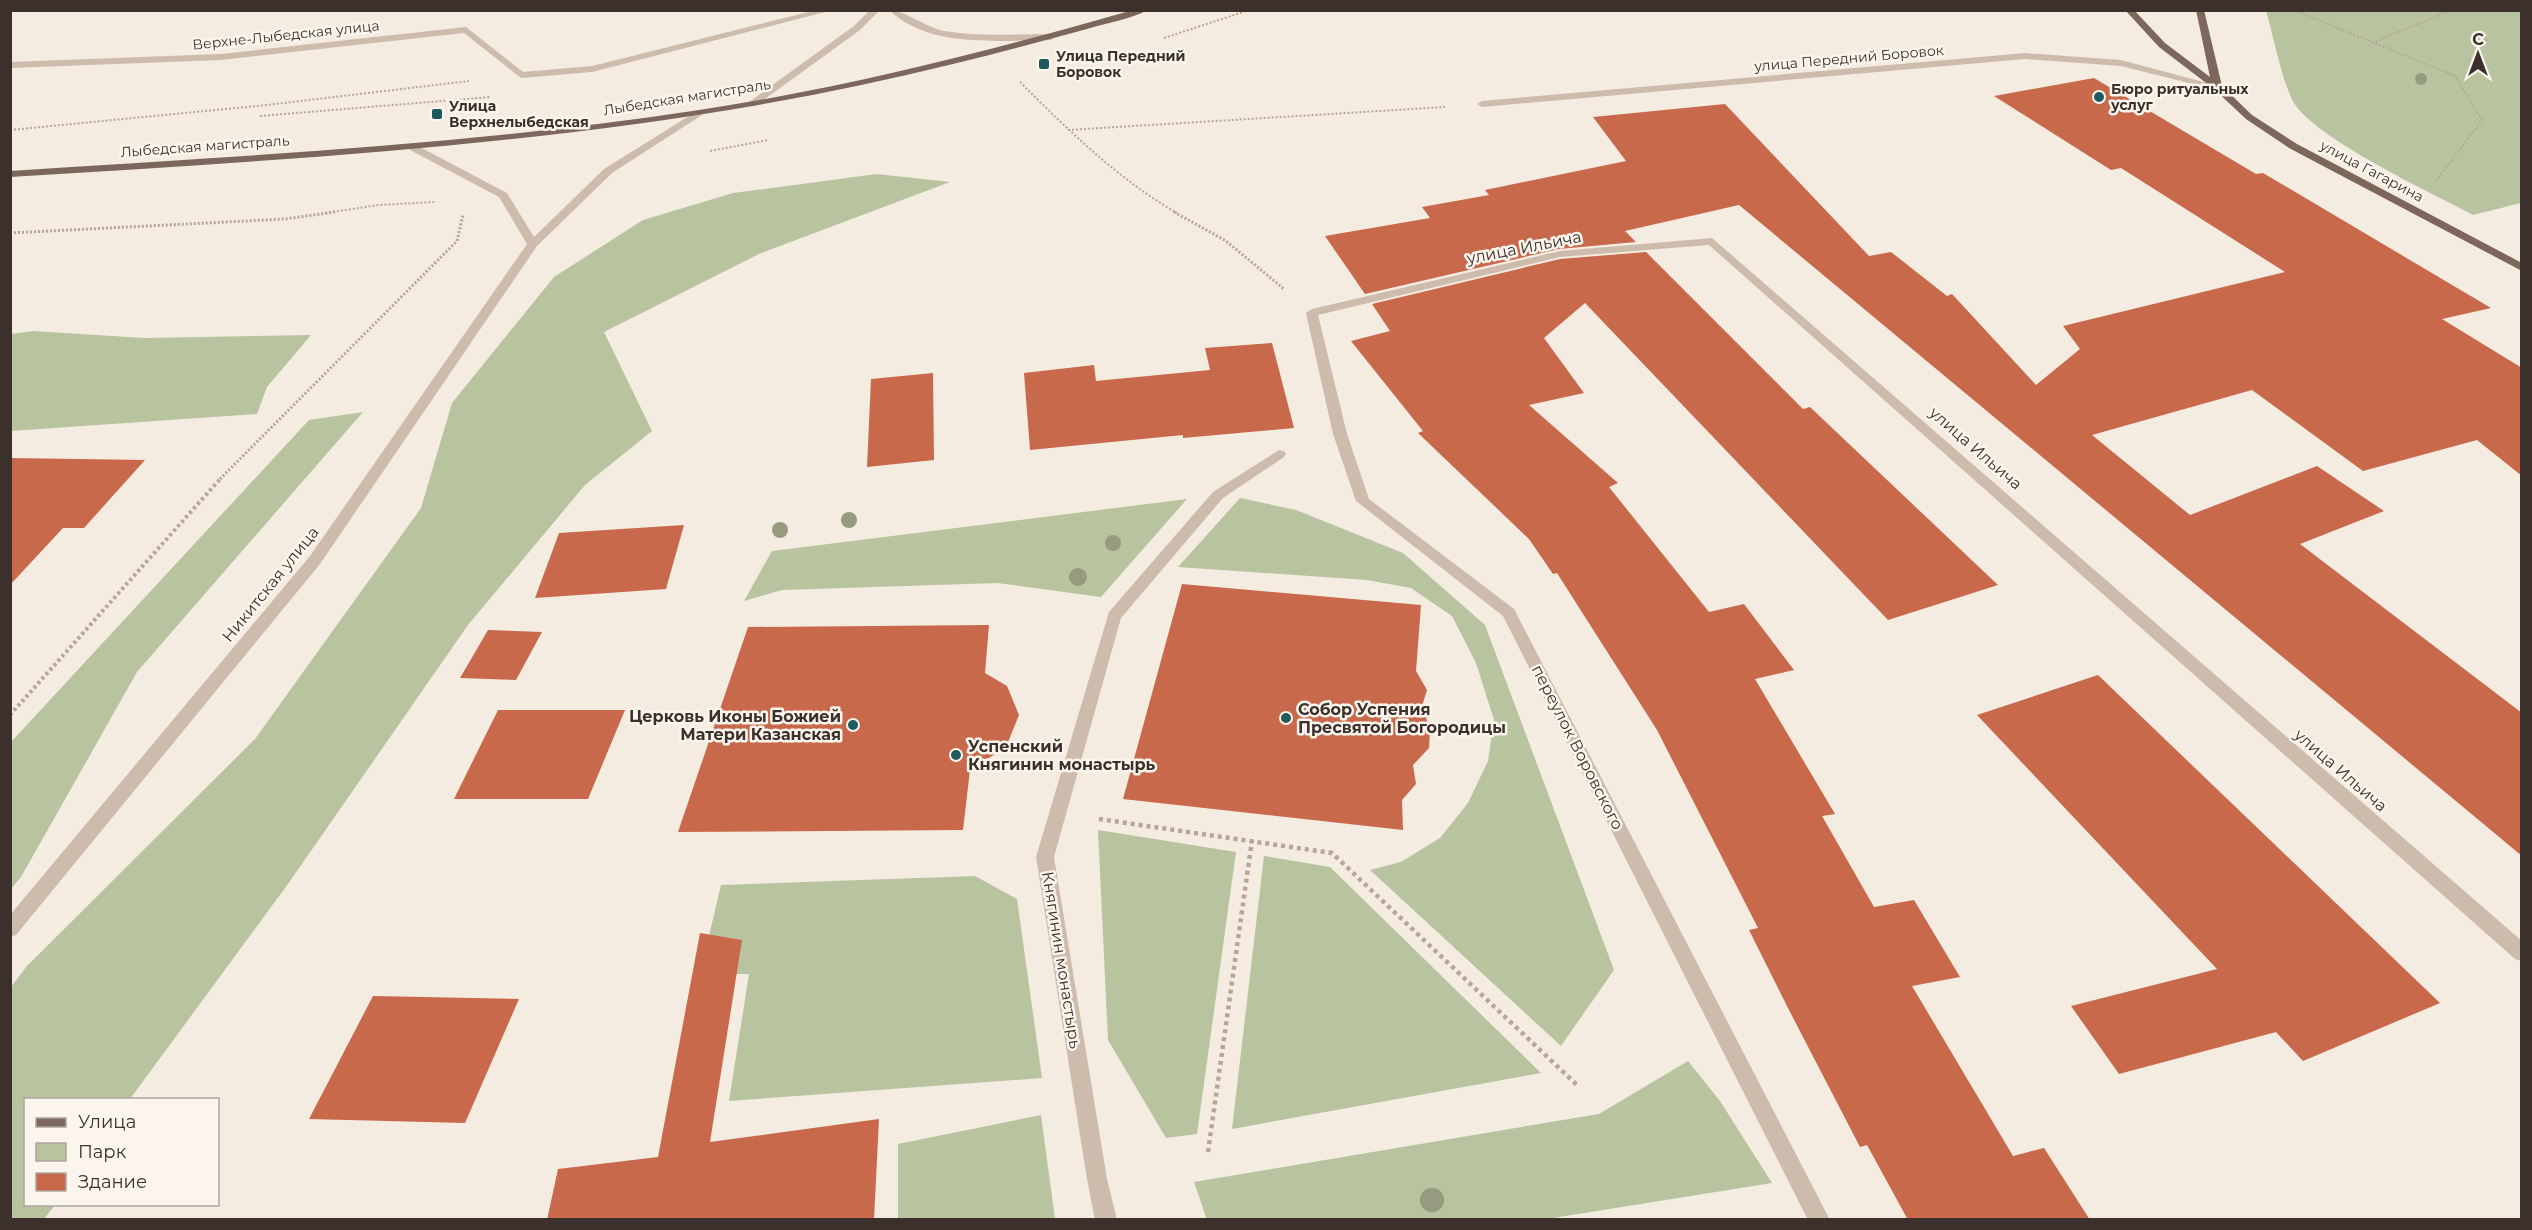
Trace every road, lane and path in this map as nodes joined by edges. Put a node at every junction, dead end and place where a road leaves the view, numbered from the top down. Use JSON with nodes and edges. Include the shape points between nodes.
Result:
{"nodes":[{"id":1,"x":829,"y":10,"type":"edge"},
{"id":2,"x":876,"y":10,"type":"edge"},
{"id":3,"x":893,"y":10,"type":"edge"},
{"id":4,"x":1144,"y":10,"type":"edge"},
{"id":5,"x":2129,"y":10,"type":"edge"},
{"id":6,"x":2200,"y":10,"type":"edge"},
{"id":7,"x":2294,"y":10,"type":"edge"},
{"id":8,"x":2451,"y":10,"type":"edge"},
{"id":9,"x":1051,"y":37,"type":"junction"},
{"id":10,"x":2372,"y":44,"type":"junction"},
{"id":11,"x":10,"y":65,"type":"edge"},
{"id":12,"x":521,"y":75,"type":"junction"},
{"id":13,"x":1017,"y":79,"type":"dead end"},
{"id":14,"x":2217,"y":87,"type":"junction"},
{"id":15,"x":752,"y":104,"type":"junction"},
{"id":16,"x":1482,"y":104,"type":"joint"},
{"id":17,"x":267,"y":105,"type":"junction"},
{"id":18,"x":700,"y":113,"type":"junction"},
{"id":19,"x":260,"y":116,"type":"dead end"},
{"id":20,"x":10,"y":130,"type":"edge"},
{"id":21,"x":1068,"y":130,"type":"junction"},
{"id":22,"x":414,"y":148,"type":"junction"},
{"id":23,"x":10,"y":174,"type":"edge"},
{"id":24,"x":2432,"y":186,"type":"dead end"},
{"id":25,"x":444,"y":202,"type":"dead end"},
{"id":26,"x":464,"y":212,"type":"dead end"},
{"id":27,"x":10,"y":233,"type":"edge"},
{"id":28,"x":533,"y":244,"type":"junction"},
{"id":29,"x":2522,"y":268,"type":"edge"},
{"id":30,"x":1312,"y":313,"type":"junction"},
{"id":31,"x":1279,"y":454,"type":"dead end"},
{"id":32,"x":10,"y":715,"type":"edge"},
{"id":33,"x":1057,"y":813,"type":"junction"},
{"id":34,"x":1252,"y":840,"type":"junction"},
{"id":35,"x":10,"y":929,"type":"edge"},
{"id":36,"x":2522,"y":953,"type":"edge"},
{"id":37,"x":1576,"y":1085,"type":"dead end"},
{"id":38,"x":1208,"y":1152,"type":"dead end"},
{"id":39,"x":1106,"y":1220,"type":"edge"},
{"id":40,"x":1820,"y":1220,"type":"edge"}],
"edges":[{"from":1,"to":12,"type":"street","via":[[592,69]]},
{"from":2,"to":15,"type":"street"},
{"from":3,"to":9,"type":"street","via":[[904,21],[943,34]]},
{"from":4,"to":9,"type":"main road","name":"Лыбедская магистраль"},
{"from":5,"to":14,"type":"main road","name":"улица Гагарина","via":[[2162,45]]},
{"from":6,"to":14,"type":"main road"},
{"from":7,"to":10,"type":"path"},
{"from":8,"to":10,"type":"path"},
{"from":9,"to":15,"type":"main road","name":"Лыбедская магистраль"},
{"from":10,"to":24,"type":"path","via":[[2455,76],[2482,120]]},
{"from":11,"to":12,"type":"street","name":"Верхне-Лыбедская улица","via":[[221,57],[466,30]]},
{"from":12,"to":17,"type":"path"},
{"from":13,"to":21,"type":"path"},
{"from":14,"to":16,"type":"street","name":"улица Передний Боровок","via":[[2121,63],[2025,56]]},
{"from":14,"to":29,"type":"main road","name":"улица Гагарина","via":[[2249,117],[2294,146]]},
{"from":15,"to":18,"type":"main road","name":"Лыбедская магистраль"},
{"from":16,"to":21,"type":"path"},
{"from":17,"to":19,"type":"path"},
{"from":17,"to":20,"type":"path"},
{"from":18,"to":22,"type":"main road","name":"Лыбедская магистраль"},
{"from":18,"to":28,"type":"street","name":"Никитская улица","via":[[608,171]]},
{"from":21,"to":30,"type":"path","via":[[1148,196],[1226,241]]},
{"from":22,"to":23,"type":"main road","name":"Лыбедская магистраль"},
{"from":22,"to":28,"type":"street","via":[[502,195]]},
{"from":25,"to":27,"type":"path","via":[[379,205],[285,219]]},
{"from":26,"to":32,"type":"path","via":[[457,240],[222,477]]},
{"from":28,"to":35,"type":"street","name":"Никитская улица","via":[[315,560]]},
{"from":30,"to":36,"type":"street","name":"улица Ильича","via":[[1560,255],[1712,240]]},
{"from":30,"to":40,"type":"street","name":"переулок Воровского","via":[[1340,434],[1363,501],[1509,612]]},
{"from":31,"to":33,"type":"street","name":"Княгинин монастырь","via":[[1218,495],[1114,616]]},
{"from":33,"to":34,"type":"path"},
{"from":33,"to":39,"type":"street","name":"Княгинин монастырь","via":[[1045,857]]},
{"from":34,"to":37,"type":"path","via":[[1332,853]]},
{"from":34,"to":38,"type":"path"}]}
